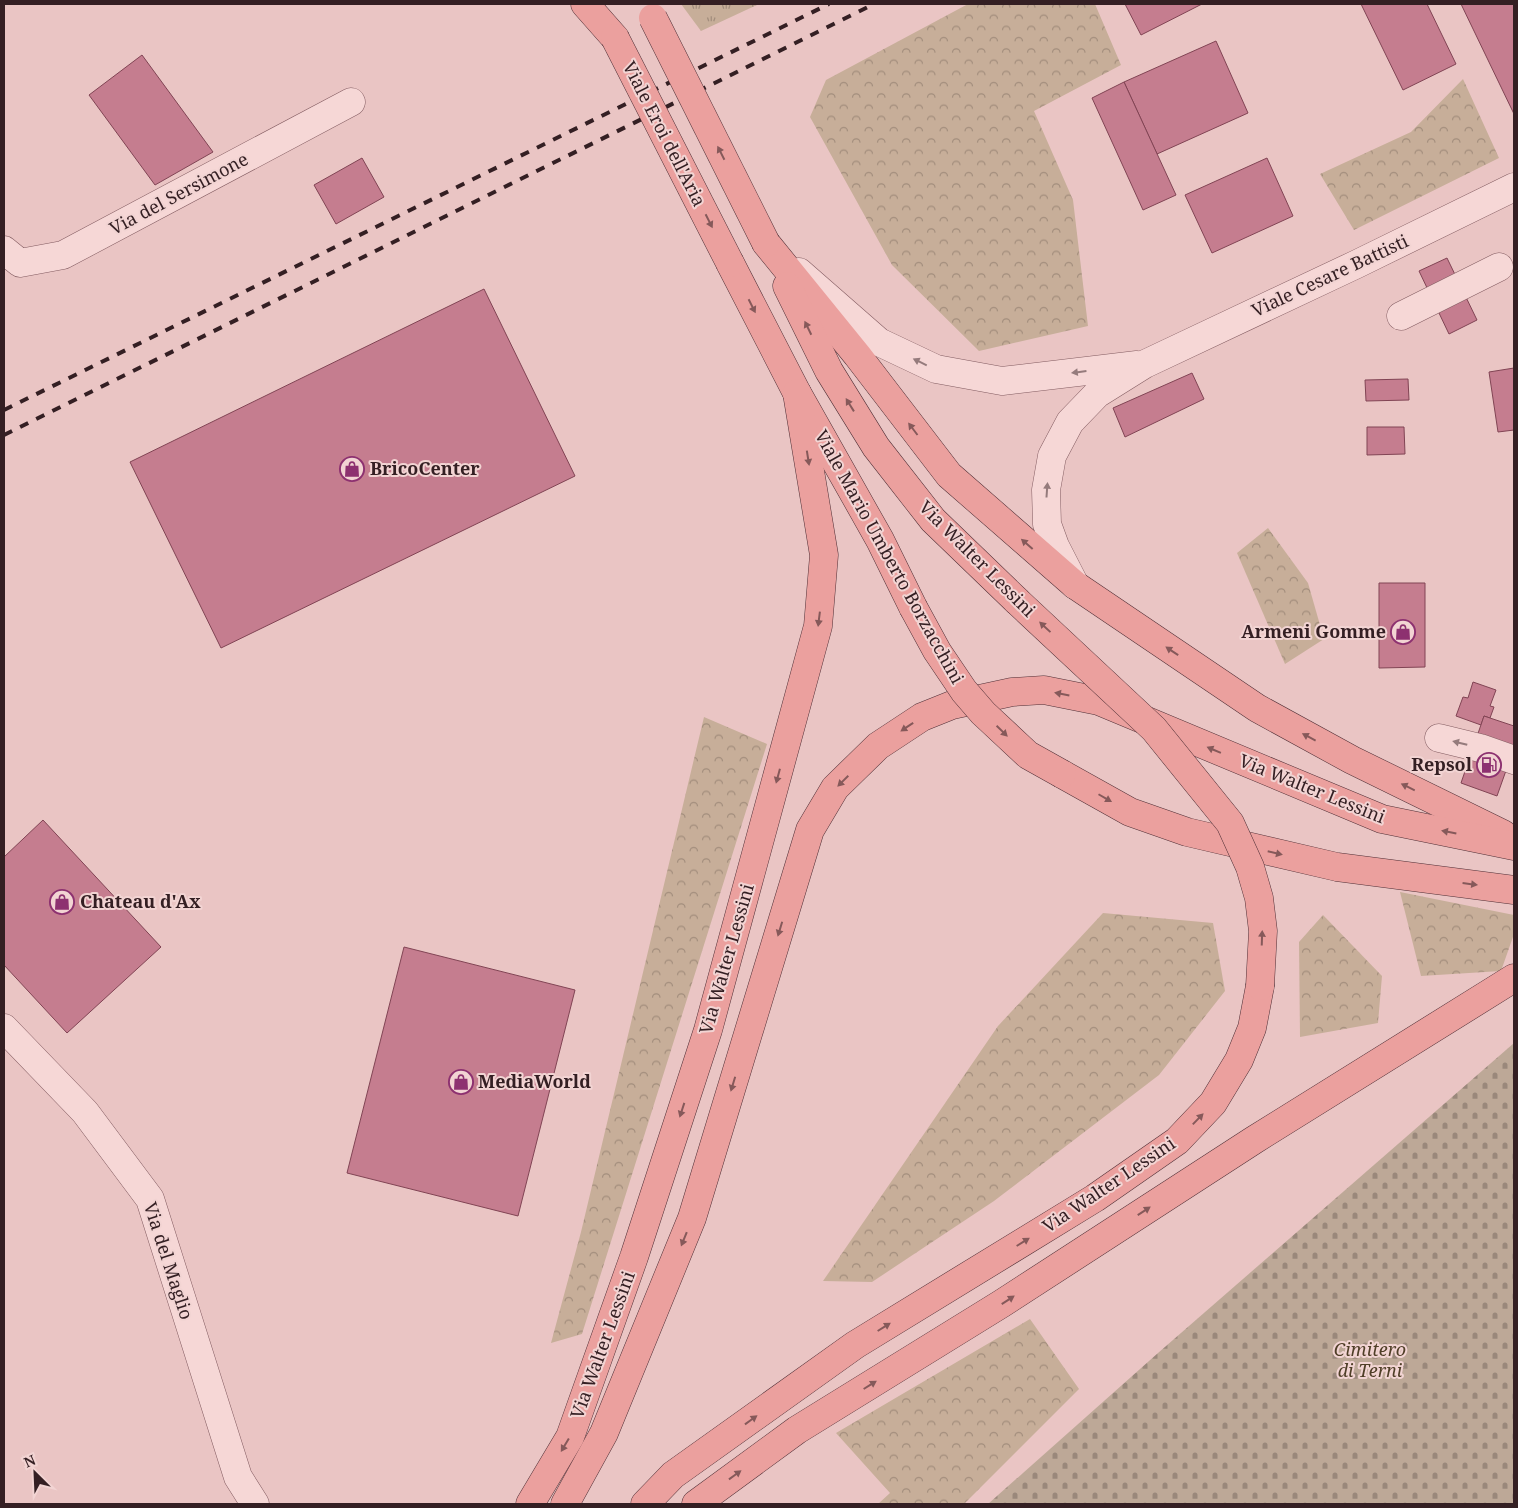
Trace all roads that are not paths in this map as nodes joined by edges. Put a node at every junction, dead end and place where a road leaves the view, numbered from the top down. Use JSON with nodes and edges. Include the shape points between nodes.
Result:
{"nodes":[{"id":1,"x":585,"y":4,"type":"edge"},
{"id":2,"x":600,"y":4,"type":"edge"},
{"id":3,"x":650,"y":8,"type":"edge"},
{"id":4,"x":615,"y":38,"type":"junction"},
{"id":5,"x":351,"y":102,"type":"dead end"},
{"id":6,"x":1514,"y":187,"type":"edge"},
{"id":7,"x":766,"y":243,"type":"junction"},
{"id":8,"x":4,"y":250,"type":"edge"},
{"id":9,"x":730,"y":263,"type":"joint"},
{"id":10,"x":1499,"y":267,"type":"dead end"},
{"id":11,"x":1401,"y":316,"type":"dead end"},
{"id":12,"x":868,"y":349,"type":"junction"},
{"id":13,"x":1145,"y":364,"type":"junction"},
{"id":14,"x":797,"y":393,"type":"junction"},
{"id":15,"x":1074,"y":585,"type":"junction"},
{"id":16,"x":1439,"y":738,"type":"dead end"},
{"id":17,"x":1514,"y":760,"type":"edge"},
{"id":18,"x":1514,"y":839,"type":"edge"},
{"id":19,"x":1514,"y":846,"type":"edge"},
{"id":20,"x":1514,"y":890,"type":"edge"},
{"id":21,"x":1514,"y":978,"type":"edge"},
{"id":22,"x":4,"y":1028,"type":"edge"},
{"id":23,"x":255,"y":1504,"type":"edge"},
{"id":24,"x":530,"y":1504,"type":"edge"},
{"id":25,"x":565,"y":1504,"type":"edge"},
{"id":26,"x":644,"y":1504,"type":"edge"},
{"id":27,"x":696,"y":1504,"type":"edge"}],
"edges":[{"from":1,"to":4,"type":"main road"},
{"from":2,"to":4,"type":"main road","name":"Viale Eroi dell'Aria"},
{"from":7,"to":3,"type":"main road","one_way":true,"bridge":true},
{"from":4,"to":9,"type":"main road","name":"Viale Eroi dell'Aria","one_way":true,"bridge":true},
{"from":5,"to":8,"type":"street","name":"Via del Sersimone","via":[[63,255],[20,263]]},
{"from":6,"to":13,"type":"street","name":"Viale Cesare Battisti"},
{"from":7,"to":12,"type":"main road"},
{"from":26,"to":7,"type":"main road","name":"Via Walter Lessini","one_way":true,"bridge":true,"via":[[673,1475],[855,1345],[1095,1198],[1176,1141],[1213,1103],[1240,1060],[1252,1028],[1260,986],[1262,930],[1259,898],[1250,867],[1230,823],[1154,729],[933,520],[876,447],[829,371]]},
{"from":9,"to":14,"type":"main road","name":"Viale Mario Umberto Borzacchini","one_way":true},
{"from":10,"to":11,"type":"street"},
{"from":13,"to":12,"type":"street","name":"Viale Cesare Battisti","one_way":true,"via":[[1002,381],[936,369]]},
{"from":15,"to":12,"type":"main road","one_way":true,"via":[[949,475]]},
{"from":15,"to":13,"type":"street","name":"Viale Cesare Battisti","one_way":true,"via":[[1047,524],[1046,490],[1052,456],[1070,422],[1096,394]]},
{"from":14,"to":20,"type":"main road","name":"Viale Mario Umberto Borzacchini","one_way":true,"bridge":true,"via":[[880,540],[937,651],[983,713],[1028,755],[1130,812],[1187,832],[1338,867]]},
{"from":14,"to":24,"type":"main road","name":"Via Walter Lessini","one_way":true,"via":[[824,555],[818,626],[708,1030],[643,1229],[570,1437]]},
{"from":18,"to":15,"type":"main road","one_way":true,"via":[[1352,760],[1257,708]]},
{"from":17,"to":16,"type":"street","one_way":true},
{"from":19,"to":25,"type":"main road","name":"Via Walter Lessini","one_way":true,"via":[[1382,819],[1098,701],[1044,690],[1012,692],[952,704],[922,717],[878,746],[835,788],[810,830],[692,1218],[604,1433]]},
{"from":27,"to":21,"type":"main road","one_way":true,"via":[[797,1430]]},
{"from":22,"to":23,"type":"street","name":"Via del Maglio","via":[[85,1112],[150,1200],[238,1477]]}]}
